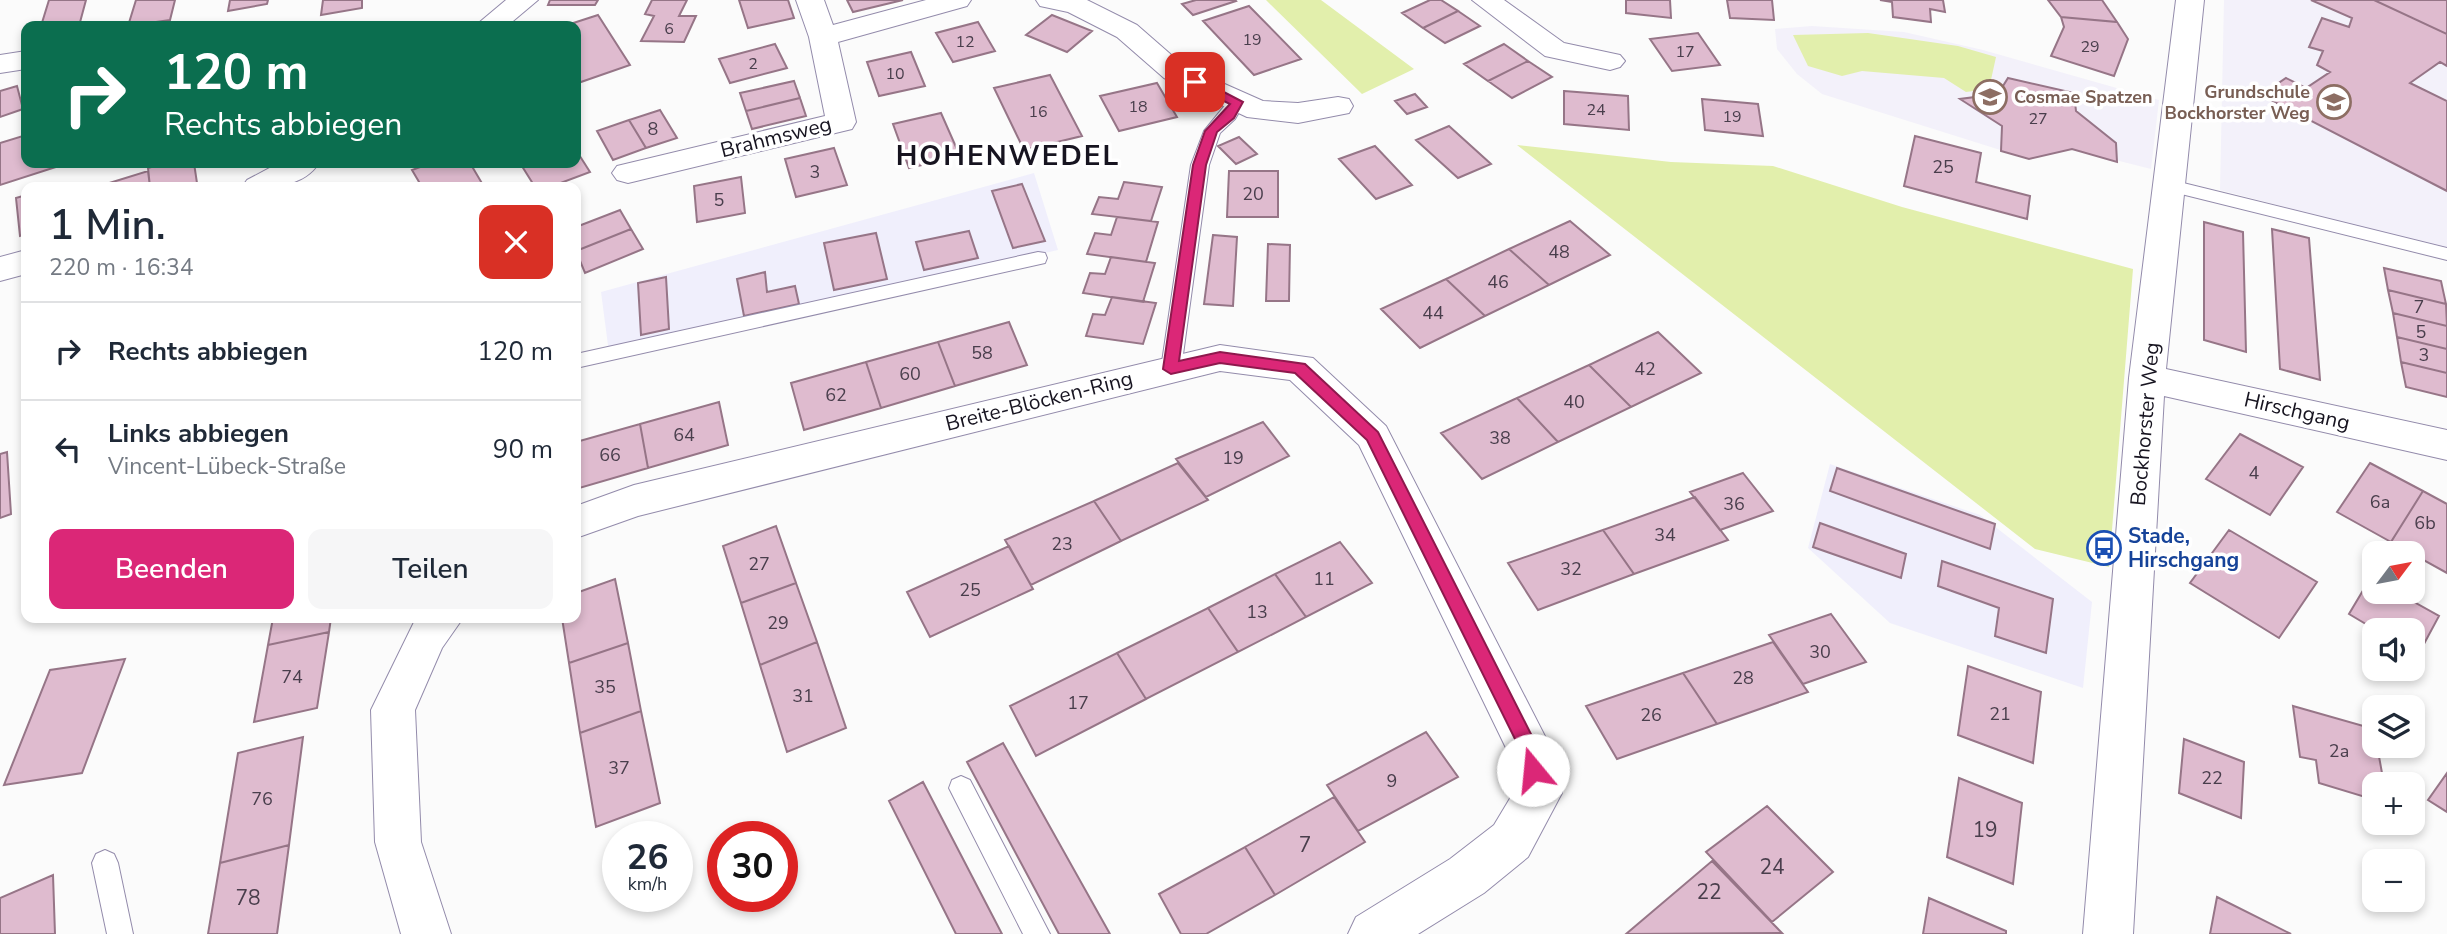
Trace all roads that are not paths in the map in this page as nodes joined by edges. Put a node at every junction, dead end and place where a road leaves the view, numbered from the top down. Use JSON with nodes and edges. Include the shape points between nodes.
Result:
{"nodes":[{"id":1,"x":524,"y":0,"type":"edge"},
{"id":2,"x":810,"y":0,"type":"edge"},
{"id":3,"x":957,"y":0,"type":"edge"},
{"id":4,"x":1050,"y":0,"type":"edge"},
{"id":5,"x":1486,"y":0,"type":"edge"},
{"id":6,"x":2190,"y":0,"type":"edge"},
{"id":7,"x":496,"y":21,"type":"edge"},
{"id":8,"x":823,"y":37,"type":"junction"},
{"id":9,"x":21,"y":61,"type":"edge"},
{"id":10,"x":1610,"y":61,"type":"dead end"},
{"id":11,"x":0,"y":64,"type":"edge"},
{"id":12,"x":1237,"y":102,"type":"junction"},
{"id":13,"x":1338,"y":106,"type":"dead end"},
{"id":14,"x":294,"y":168,"type":"edge"},
{"id":15,"x":628,"y":173,"type":"dead end"},
{"id":16,"x":267,"y":182,"type":"edge"},
{"id":17,"x":2171,"y":186,"type":"junction"},
{"id":18,"x":2447,"y":254,"type":"edge"},
{"id":19,"x":1038,"y":258,"type":"dead end"},
{"id":20,"x":21,"y":263,"type":"edge"},
{"id":21,"x":0,"y":269,"type":"edge"},
{"id":22,"x":581,"y":361,"type":"edge"},
{"id":23,"x":1171,"y":369,"type":"junction"},
{"id":24,"x":2147,"y":378,"type":"junction"},
{"id":25,"x":2447,"y":444,"type":"edge"},
{"id":26,"x":581,"y":520,"type":"edge"},
{"id":27,"x":431,"y":624,"type":"edge"},
{"id":28,"x":961,"y":788,"type":"dead end"},
{"id":29,"x":105,"y":863,"type":"dead end"},
{"id":30,"x":120,"y":934,"type":"edge"},
{"id":31,"x":426,"y":934,"type":"edge"},
{"id":32,"x":1037,"y":934,"type":"edge"},
{"id":33,"x":1373,"y":934,"type":"edge"},
{"id":34,"x":2108,"y":934,"type":"edge"}],
"edges":[{"from":1,"to":7,"type":"street"},
{"from":2,"to":8,"type":"street"},
{"from":3,"to":8,"type":"street"},
{"from":4,"to":12,"type":"street","via":[[1077,6],[1127,31],[1174,72]]},
{"from":5,"to":10,"type":"street","via":[[1555,50]]},
{"from":6,"to":17,"type":"street","name":"Bockhorster Weg"},
{"from":8,"to":15,"type":"street","name":"Brahmsweg","via":[[841,122]]},
{"from":9,"to":11,"type":"street"},
{"from":12,"to":13,"type":"street","via":[[1258,110],[1298,114]]},
{"from":12,"to":23,"type":"lane","via":[[1212,131],[1200,165]]},
{"from":14,"to":16,"type":"street"},
{"from":17,"to":18,"type":"lane"},
{"from":17,"to":24,"type":"street","name":"Bockhorster Weg"},
{"from":19,"to":22,"type":"lane"},
{"from":20,"to":21,"type":"street"},
{"from":23,"to":26,"type":"street","name":"Breite-Blöcken-Ring","via":[[634,501]]},
{"from":23,"to":33,"type":"street","name":"Breite-Blöcken-Ring","via":[[1220,358],[1300,368],[1373,436],[1528,746],[1539,793],[1511,841],[1466,876]]},
{"from":24,"to":25,"type":"street","name":"Hirschgang"},
{"from":24,"to":34,"type":"street","name":"Bockhorster Weg"},
{"from":27,"to":31,"type":"street","via":[[393,710],[398,842]]},
{"from":28,"to":32,"type":"lane"},
{"from":29,"to":30,"type":"lane"}]}
